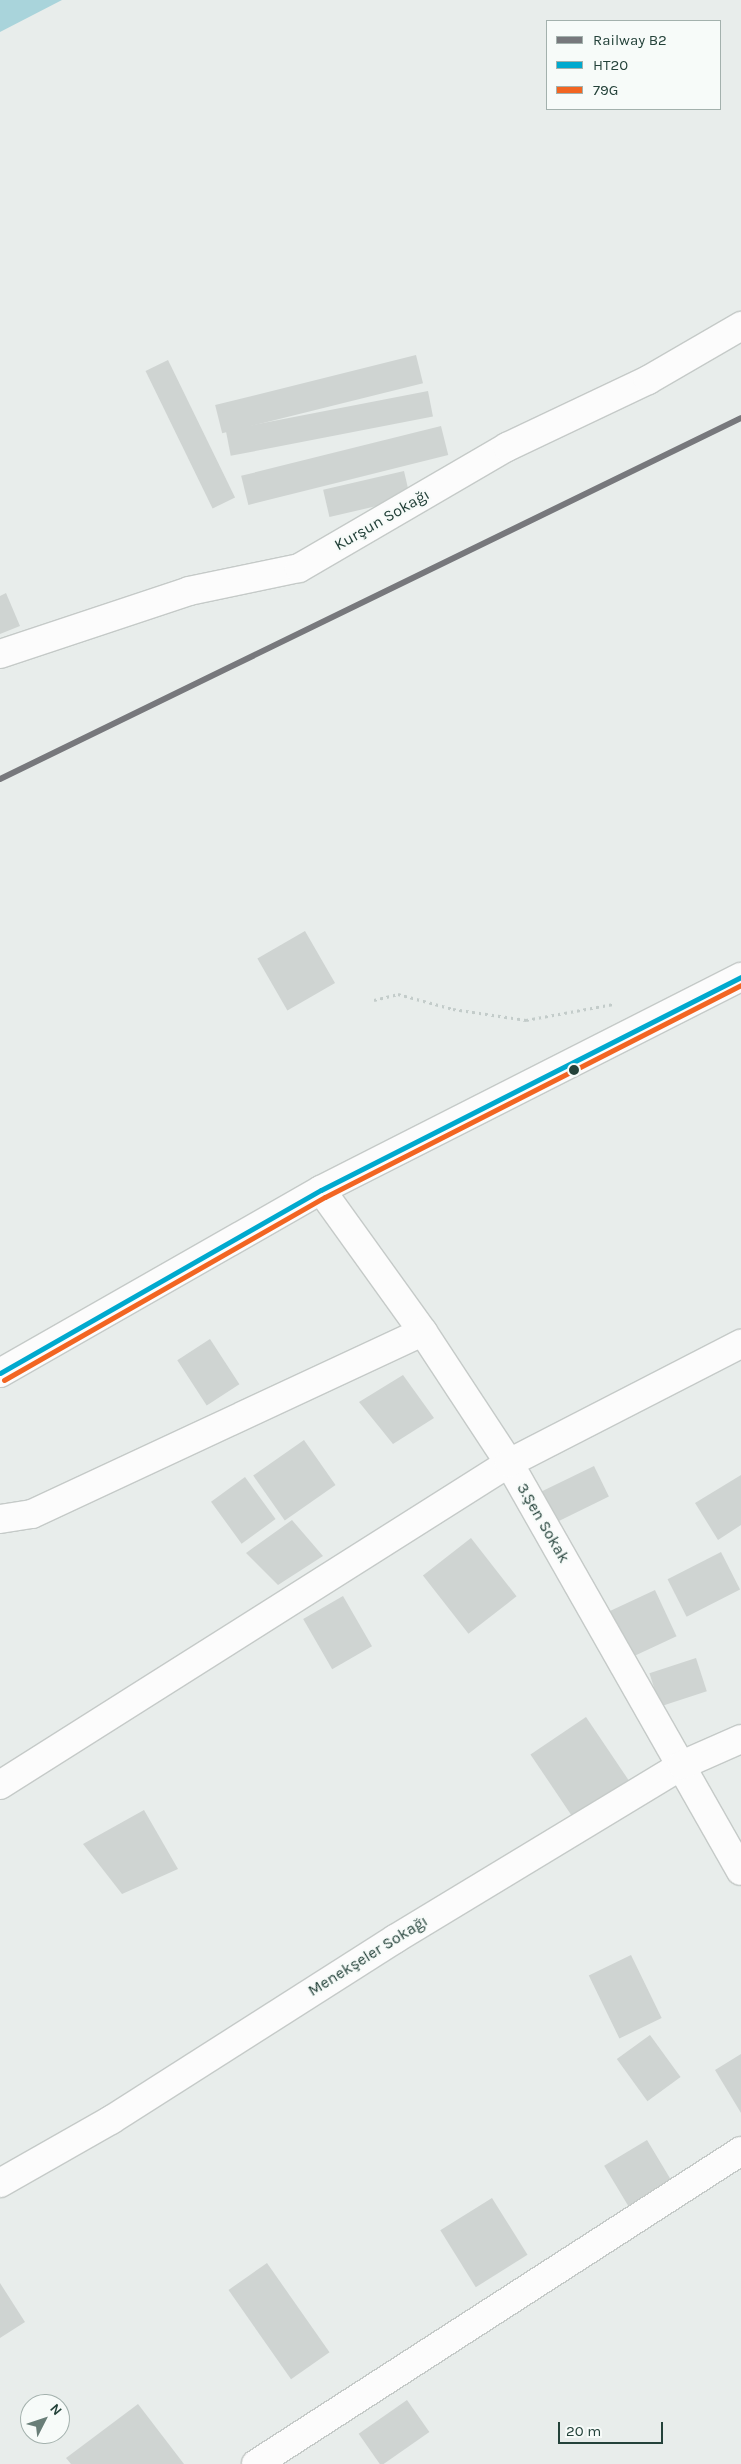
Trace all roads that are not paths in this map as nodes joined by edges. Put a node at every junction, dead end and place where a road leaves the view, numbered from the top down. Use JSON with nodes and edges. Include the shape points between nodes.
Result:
{"nodes":[{"id":1,"x":741,"y":326,"type":"edge"},
{"id":2,"x":0,"y":654,"type":"edge"},
{"id":3,"x":741,"y":977,"type":"edge"},
{"id":4,"x":321,"y":1190,"type":"junction"},
{"id":5,"x":423,"y":1332,"type":"junction"},
{"id":6,"x":741,"y":1344,"type":"edge"},
{"id":7,"x":0,"y":1373,"type":"edge"},
{"id":8,"x":509,"y":1463,"type":"junction"},
{"id":9,"x":0,"y":1519,"type":"edge"},
{"id":10,"x":741,"y":1739,"type":"edge"},
{"id":11,"x":682,"y":1765,"type":"junction"},
{"id":12,"x":0,"y":1785,"type":"edge"},
{"id":13,"x":741,"y":1871,"type":"edge"},
{"id":14,"x":741,"y":2151,"type":"edge"},
{"id":15,"x":0,"y":2182,"type":"edge"},
{"id":16,"x":256,"y":2464,"type":"edge"}],
"edges":[{"from":1,"to":2,"type":"street","name":"Kurşun Sokağı","via":[[648,380],[507,447],[299,568],[190,591]]},
{"from":3,"to":4,"type":"street"},
{"from":4,"to":5,"type":"street","name":"3.Şen Sokak"},
{"from":4,"to":7,"type":"street"},
{"from":5,"to":8,"type":"street","name":"3.Şen Sokak"},
{"from":5,"to":9,"type":"street","via":[[32,1514]]},
{"from":6,"to":8,"type":"street"},
{"from":8,"to":11,"type":"street","name":"3.Şen Sokak"},
{"from":8,"to":12,"type":"street"},
{"from":10,"to":11,"type":"street","name":"Menekşeler Sokağı"},
{"from":11,"to":13,"type":"street","name":"3.Şen Sokak"},
{"from":11,"to":15,"type":"street","name":"Menekşeler Sokağı","via":[[394,1939],[112,2120]]},
{"from":14,"to":16,"type":"street"}]}
